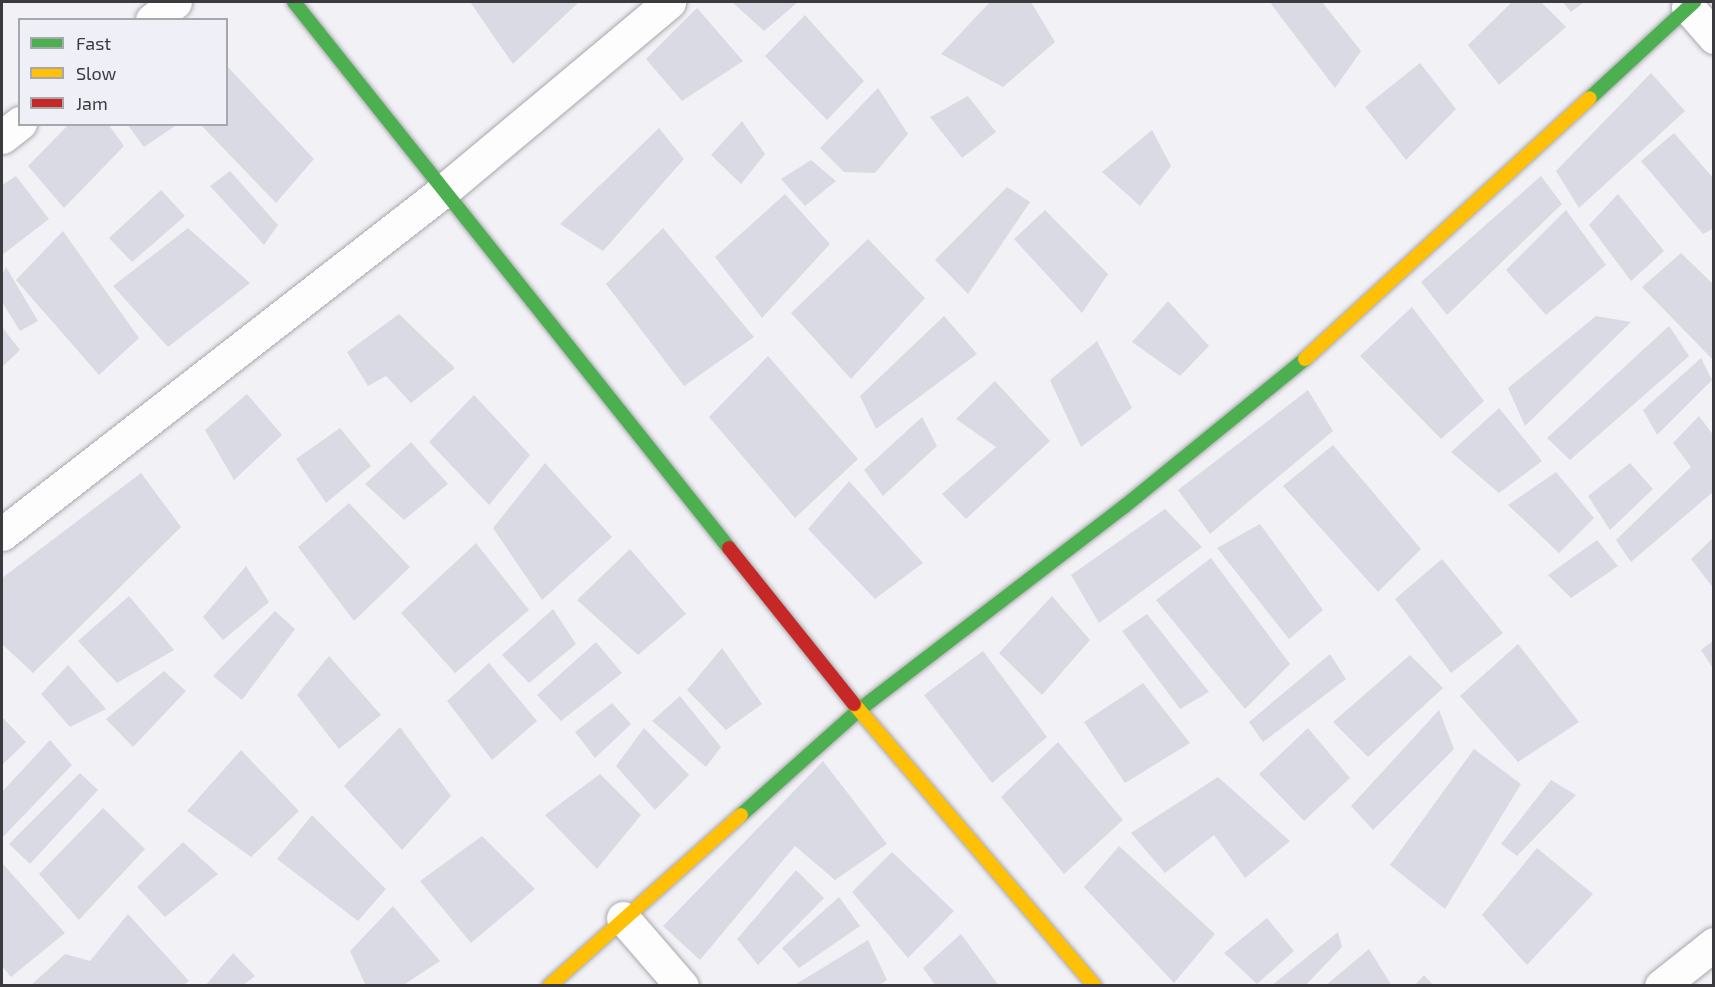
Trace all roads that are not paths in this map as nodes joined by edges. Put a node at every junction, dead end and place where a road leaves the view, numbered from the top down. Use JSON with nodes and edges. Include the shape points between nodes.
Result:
{"nodes":[{"id":1,"x":175,"y":2,"type":"edge"},
{"id":2,"x":294,"y":2,"type":"edge"},
{"id":3,"x":669,"y":2,"type":"edge"},
{"id":4,"x":1691,"y":4,"type":"edge"},
{"id":5,"x":155,"y":18,"type":"edge"},
{"id":6,"x":1713,"y":37,"type":"edge"},
{"id":7,"x":18,"y":125,"type":"edge"},
{"id":8,"x":2,"y":137,"type":"edge"},
{"id":9,"x":442,"y":192,"type":"junction"},
{"id":10,"x":2,"y":534,"type":"edge"},
{"id":11,"x":859,"y":710,"type":"junction"},
{"id":12,"x":623,"y":918,"type":"junction"},
{"id":13,"x":1713,"y":944,"type":"edge"},
{"id":14,"x":549,"y":986,"type":"edge"},
{"id":15,"x":682,"y":986,"type":"edge"},
{"id":16,"x":1095,"y":986,"type":"edge"},
{"id":17,"x":1661,"y":986,"type":"edge"}],
"edges":[{"from":1,"to":5,"type":"street"},
{"from":2,"to":9,"type":"street"},
{"from":3,"to":9,"type":"street"},
{"from":4,"to":6,"type":"street"},
{"from":4,"to":11,"type":"street","via":[[1330,339],[1125,506]]},
{"from":7,"to":8,"type":"street"},
{"from":9,"to":10,"type":"street"},
{"from":9,"to":11,"type":"street"},
{"from":11,"to":12,"type":"street"},
{"from":11,"to":16,"type":"street"},
{"from":12,"to":14,"type":"street"},
{"from":12,"to":15,"type":"street"},
{"from":13,"to":17,"type":"street"}]}
